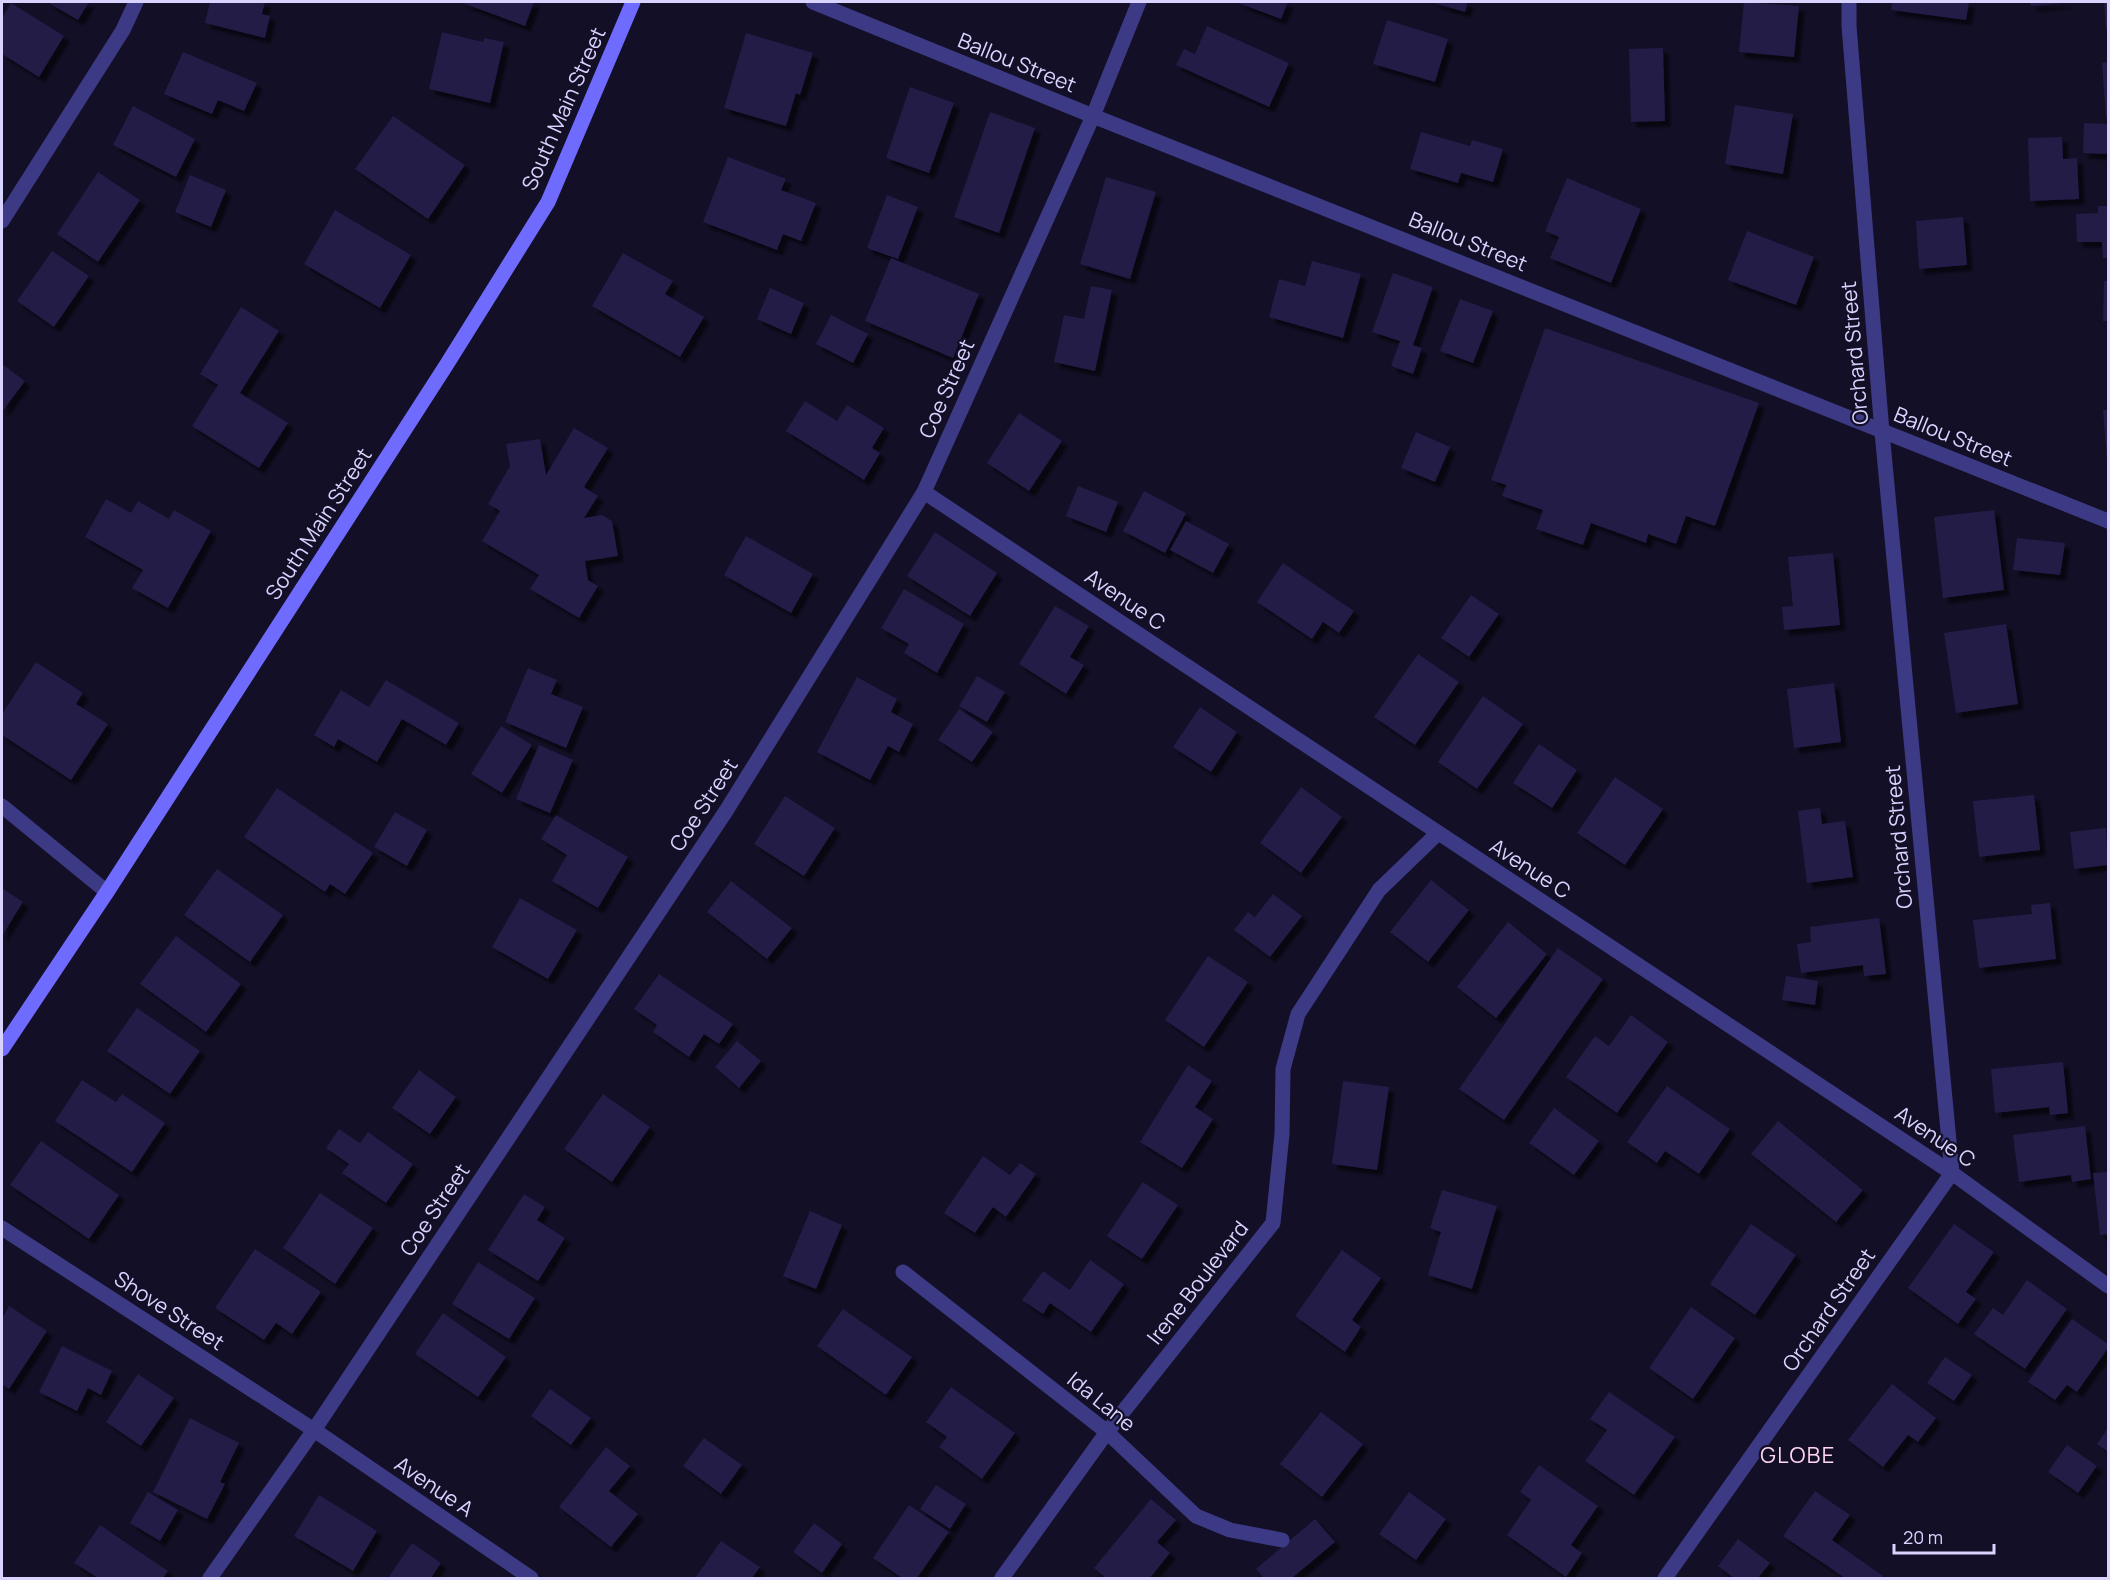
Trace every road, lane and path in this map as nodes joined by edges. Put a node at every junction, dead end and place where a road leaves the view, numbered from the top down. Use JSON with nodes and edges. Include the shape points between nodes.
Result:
{"nodes":[{"id":1,"x":136,"y":2,"type":"edge"},
{"id":2,"x":633,"y":2,"type":"edge"},
{"id":3,"x":813,"y":2,"type":"edge"},
{"id":4,"x":1139,"y":2,"type":"edge"},
{"id":5,"x":1849,"y":2,"type":"edge"},
{"id":6,"x":1093,"y":116,"type":"junction"},
{"id":7,"x":2,"y":221,"type":"edge"},
{"id":8,"x":1882,"y":432,"type":"junction"},
{"id":9,"x":924,"y":492,"type":"junction"},
{"id":10,"x":2109,"y":521,"type":"edge"},
{"id":11,"x":2,"y":806,"type":"edge"},
{"id":12,"x":1438,"y":833,"type":"junction"},
{"id":13,"x":107,"y":892,"type":"junction"},
{"id":14,"x":2,"y":1049,"type":"edge"},
{"id":15,"x":1952,"y":1173,"type":"junction"},
{"id":16,"x":2,"y":1228,"type":"edge"},
{"id":17,"x":903,"y":1272,"type":"dead end"},
{"id":18,"x":2109,"y":1286,"type":"edge"},
{"id":19,"x":314,"y":1430,"type":"junction"},
{"id":20,"x":1107,"y":1432,"type":"junction"},
{"id":21,"x":1282,"y":1540,"type":"dead end"},
{"id":22,"x":210,"y":1578,"type":"edge"},
{"id":23,"x":531,"y":1578,"type":"edge"},
{"id":24,"x":1002,"y":1578,"type":"edge"},
{"id":25,"x":1665,"y":1578,"type":"edge"}],
"edges":[{"from":1,"to":7,"type":"street","via":[[123,30]]},
{"from":2,"to":13,"type":"main road","name":"South Main Street","via":[[548,202]]},
{"from":3,"to":6,"type":"street","name":"Ballou Street"},
{"from":4,"to":6,"type":"street","name":"Coe Street"},
{"from":5,"to":8,"type":"street","name":"Orchard Street"},
{"from":6,"to":8,"type":"street","name":"Ballou Street"},
{"from":6,"to":9,"type":"street","name":"Coe Street"},
{"from":8,"to":10,"type":"street","name":"Ballou Street"},
{"from":8,"to":15,"type":"street","name":"Orchard Street"},
{"from":9,"to":12,"type":"street","name":"Avenue C"},
{"from":9,"to":19,"type":"street","name":"Coe Street","via":[[726,811]]},
{"from":11,"to":13,"type":"street"},
{"from":12,"to":15,"type":"street","name":"Avenue C"},
{"from":12,"to":20,"type":"street","name":"Irene Boulevard","via":[[1379,890],[1298,1014],[1283,1069],[1282,1134],[1273,1222]]},
{"from":13,"to":14,"type":"main road","name":"South Main Street"},
{"from":15,"to":18,"type":"street","name":"Avenue C"},
{"from":15,"to":25,"type":"street","name":"Orchard Street"},
{"from":16,"to":19,"type":"street","name":"Shove Street"},
{"from":17,"to":20,"type":"street","name":"Ida Lane"},
{"from":19,"to":22,"type":"street","name":"Coe Street"},
{"from":19,"to":23,"type":"street","name":"Avenue A"},
{"from":20,"to":21,"type":"street","name":"Ida Lane","via":[[1196,1516],[1230,1530]]},
{"from":20,"to":24,"type":"street","name":"Irene Boulevard"}]}
